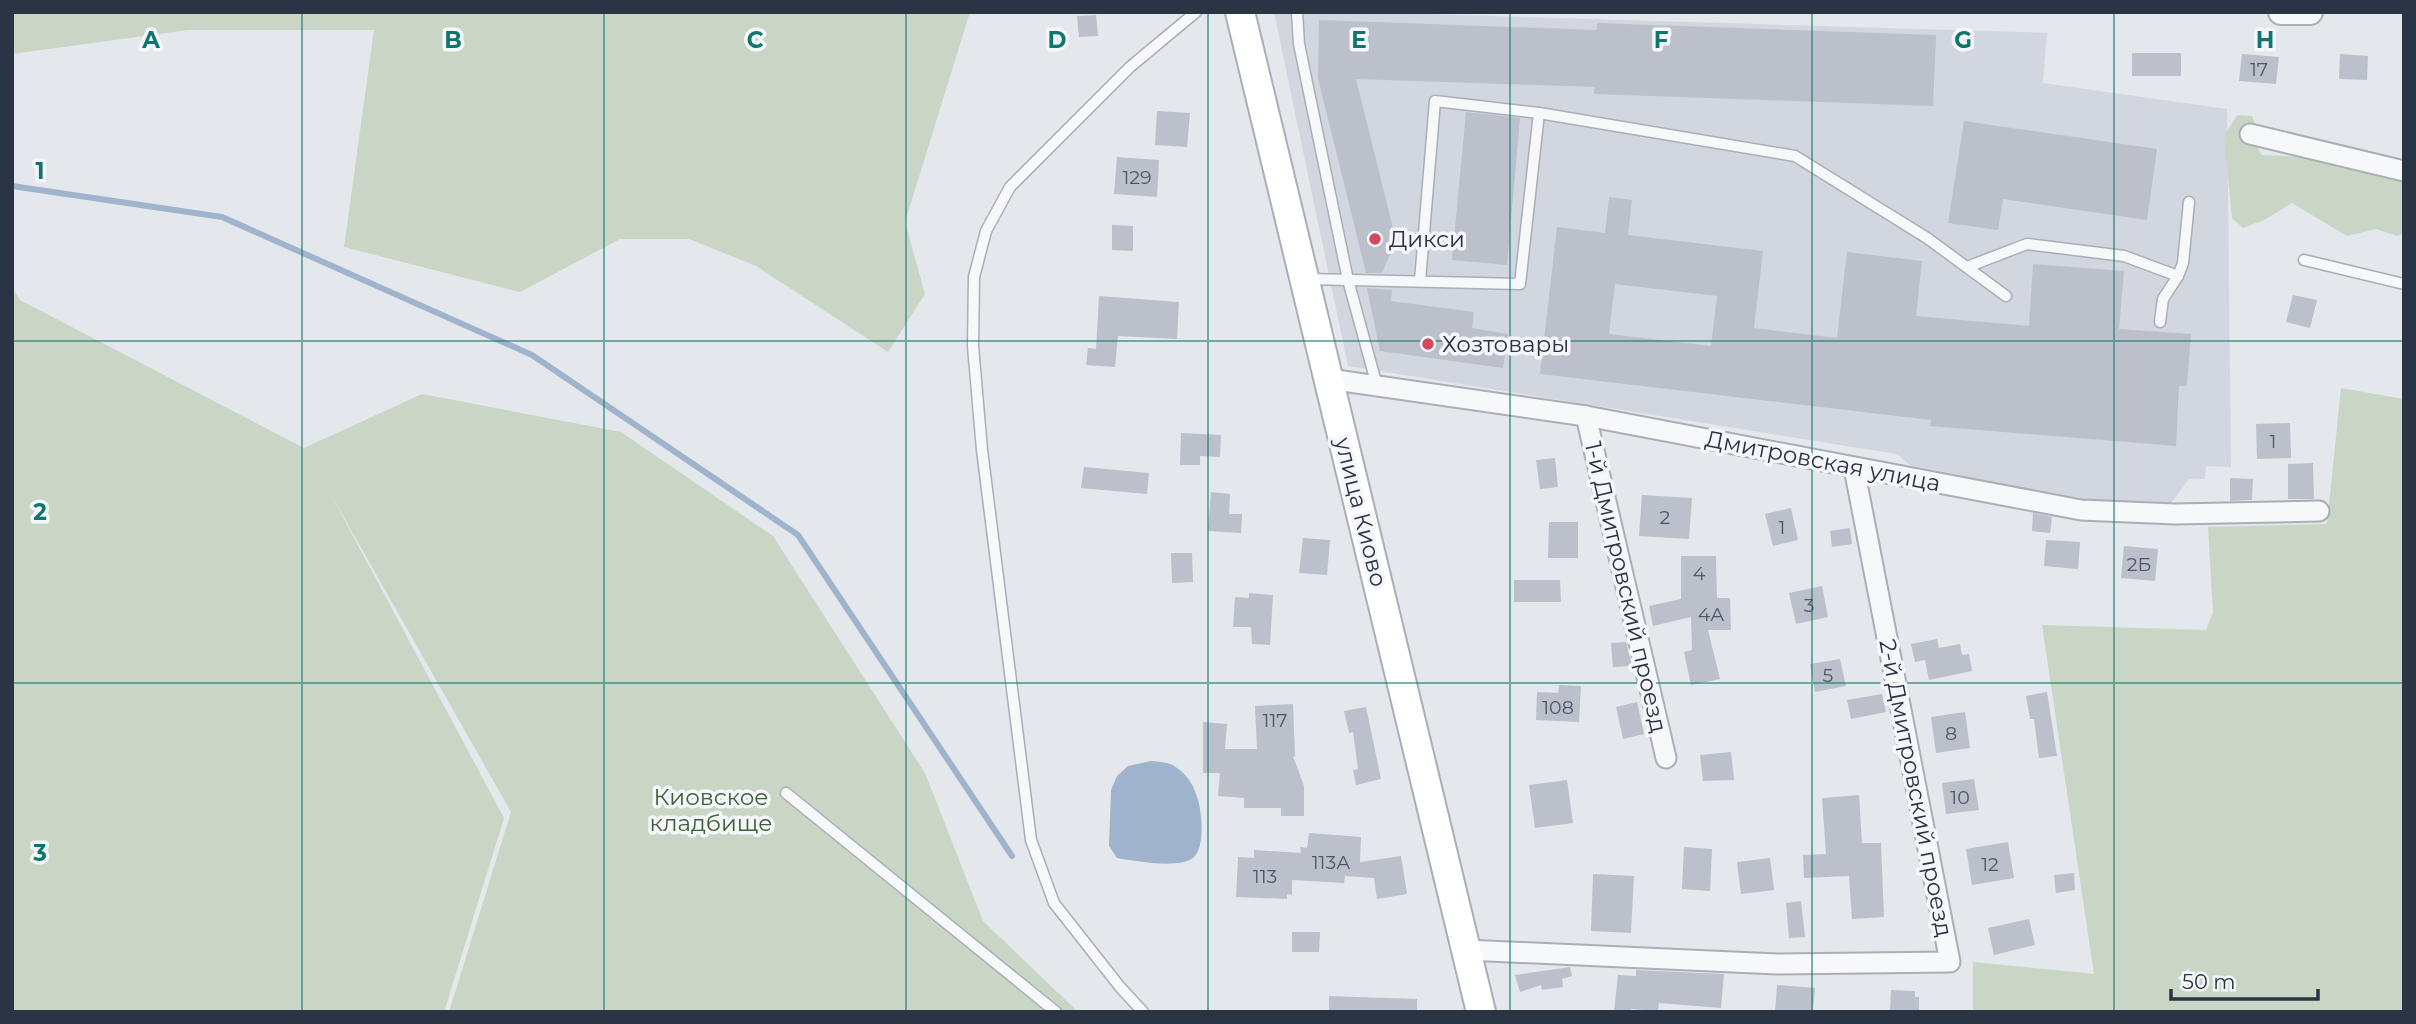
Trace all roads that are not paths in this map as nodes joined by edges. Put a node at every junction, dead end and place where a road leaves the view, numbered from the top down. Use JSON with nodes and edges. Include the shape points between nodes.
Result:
{"nodes":[{"id":1,"x":1196,"y":12,"type":"edge"},
{"id":2,"x":1240,"y":12,"type":"edge"},
{"id":3,"x":1297,"y":12,"type":"edge"},
{"id":4,"x":2281,"y":12,"type":"edge"},
{"id":5,"x":2291,"y":12,"type":"edge"},
{"id":6,"x":2310,"y":12,"type":"edge"},
{"id":7,"x":1539,"y":113,"type":"junction"},
{"id":8,"x":2250,"y":134,"type":"dead end"},
{"id":9,"x":2404,"y":171,"type":"edge"},
{"id":10,"x":2189,"y":202,"type":"dead end"},
{"id":11,"x":2304,"y":260,"type":"dead end"},
{"id":12,"x":1967,"y":267,"type":"junction"},
{"id":13,"x":2178,"y":276,"type":"junction"},
{"id":14,"x":1305,"y":279,"type":"junction"},
{"id":15,"x":1348,"y":280,"type":"junction"},
{"id":16,"x":1420,"y":281,"type":"junction"},
{"id":17,"x":2404,"y":284,"type":"edge"},
{"id":18,"x":2006,"y":296,"type":"dead end"},
{"id":19,"x":2160,"y":322,"type":"dead end"},
{"id":20,"x":1329,"y":379,"type":"junction"},
{"id":21,"x":1377,"y":386,"type":"junction"},
{"id":22,"x":1586,"y":416,"type":"junction"},
{"id":23,"x":1854,"y":468,"type":"junction"},
{"id":24,"x":2319,"y":511,"type":"dead end"},
{"id":25,"x":1666,"y":758,"type":"dead end"},
{"id":26,"x":786,"y":793,"type":"dead end"},
{"id":27,"x":1466,"y":950,"type":"junction"},
{"id":28,"x":1056,"y":1012,"type":"edge"},
{"id":29,"x":1143,"y":1012,"type":"edge"},
{"id":30,"x":1481,"y":1012,"type":"edge"}],
"edges":[{"from":1,"to":29,"type":"lane","via":[[1130,68],[1010,187],[986,232],[974,277],[972,346],[982,450],[1031,840],[1054,903]]},
{"from":2,"to":14,"type":"main road","name":"улица Киово"},
{"from":3,"to":15,"type":"lane","via":[[1299,44]]},
{"from":4,"to":5,"type":"street"},
{"from":5,"to":6,"type":"street"},
{"from":7,"to":12,"type":"lane","via":[[1795,156]]},
{"from":7,"to":16,"type":"lane","via":[[1520,284]]},
{"from":7,"to":16,"type":"lane","via":[[1435,101]]},
{"from":8,"to":9,"type":"street"},
{"from":10,"to":13,"type":"lane"},
{"from":11,"to":17,"type":"lane"},
{"from":12,"to":13,"type":"lane","via":[[2027,244],[2124,256]]},
{"from":12,"to":18,"type":"lane"},
{"from":13,"to":19,"type":"lane","via":[[2162,299]]},
{"from":14,"to":15,"type":"lane"},
{"from":14,"to":20,"type":"main road","name":"улица Киово"},
{"from":15,"to":16,"type":"lane"},
{"from":15,"to":21,"type":"lane"},
{"from":20,"to":21,"type":"street","name":"Дмитровская улица"},
{"from":20,"to":27,"type":"main road","name":"улица Киово"},
{"from":21,"to":22,"type":"street","name":"Дмитровская улица"},
{"from":22,"to":23,"type":"street","name":"Дмитровская улица"},
{"from":22,"to":25,"type":"street","name":"1-й Дмитровский проезд"},
{"from":23,"to":24,"type":"street","name":"Дмитровская улица","via":[[2081,510],[2175,514]]},
{"from":23,"to":27,"type":"street","name":"2-й Дмитровский проезд","via":[[1950,962],[1777,964]]},
{"from":26,"to":28,"type":"lane"},
{"from":27,"to":30,"type":"main road","name":"улица Киово"}]}
